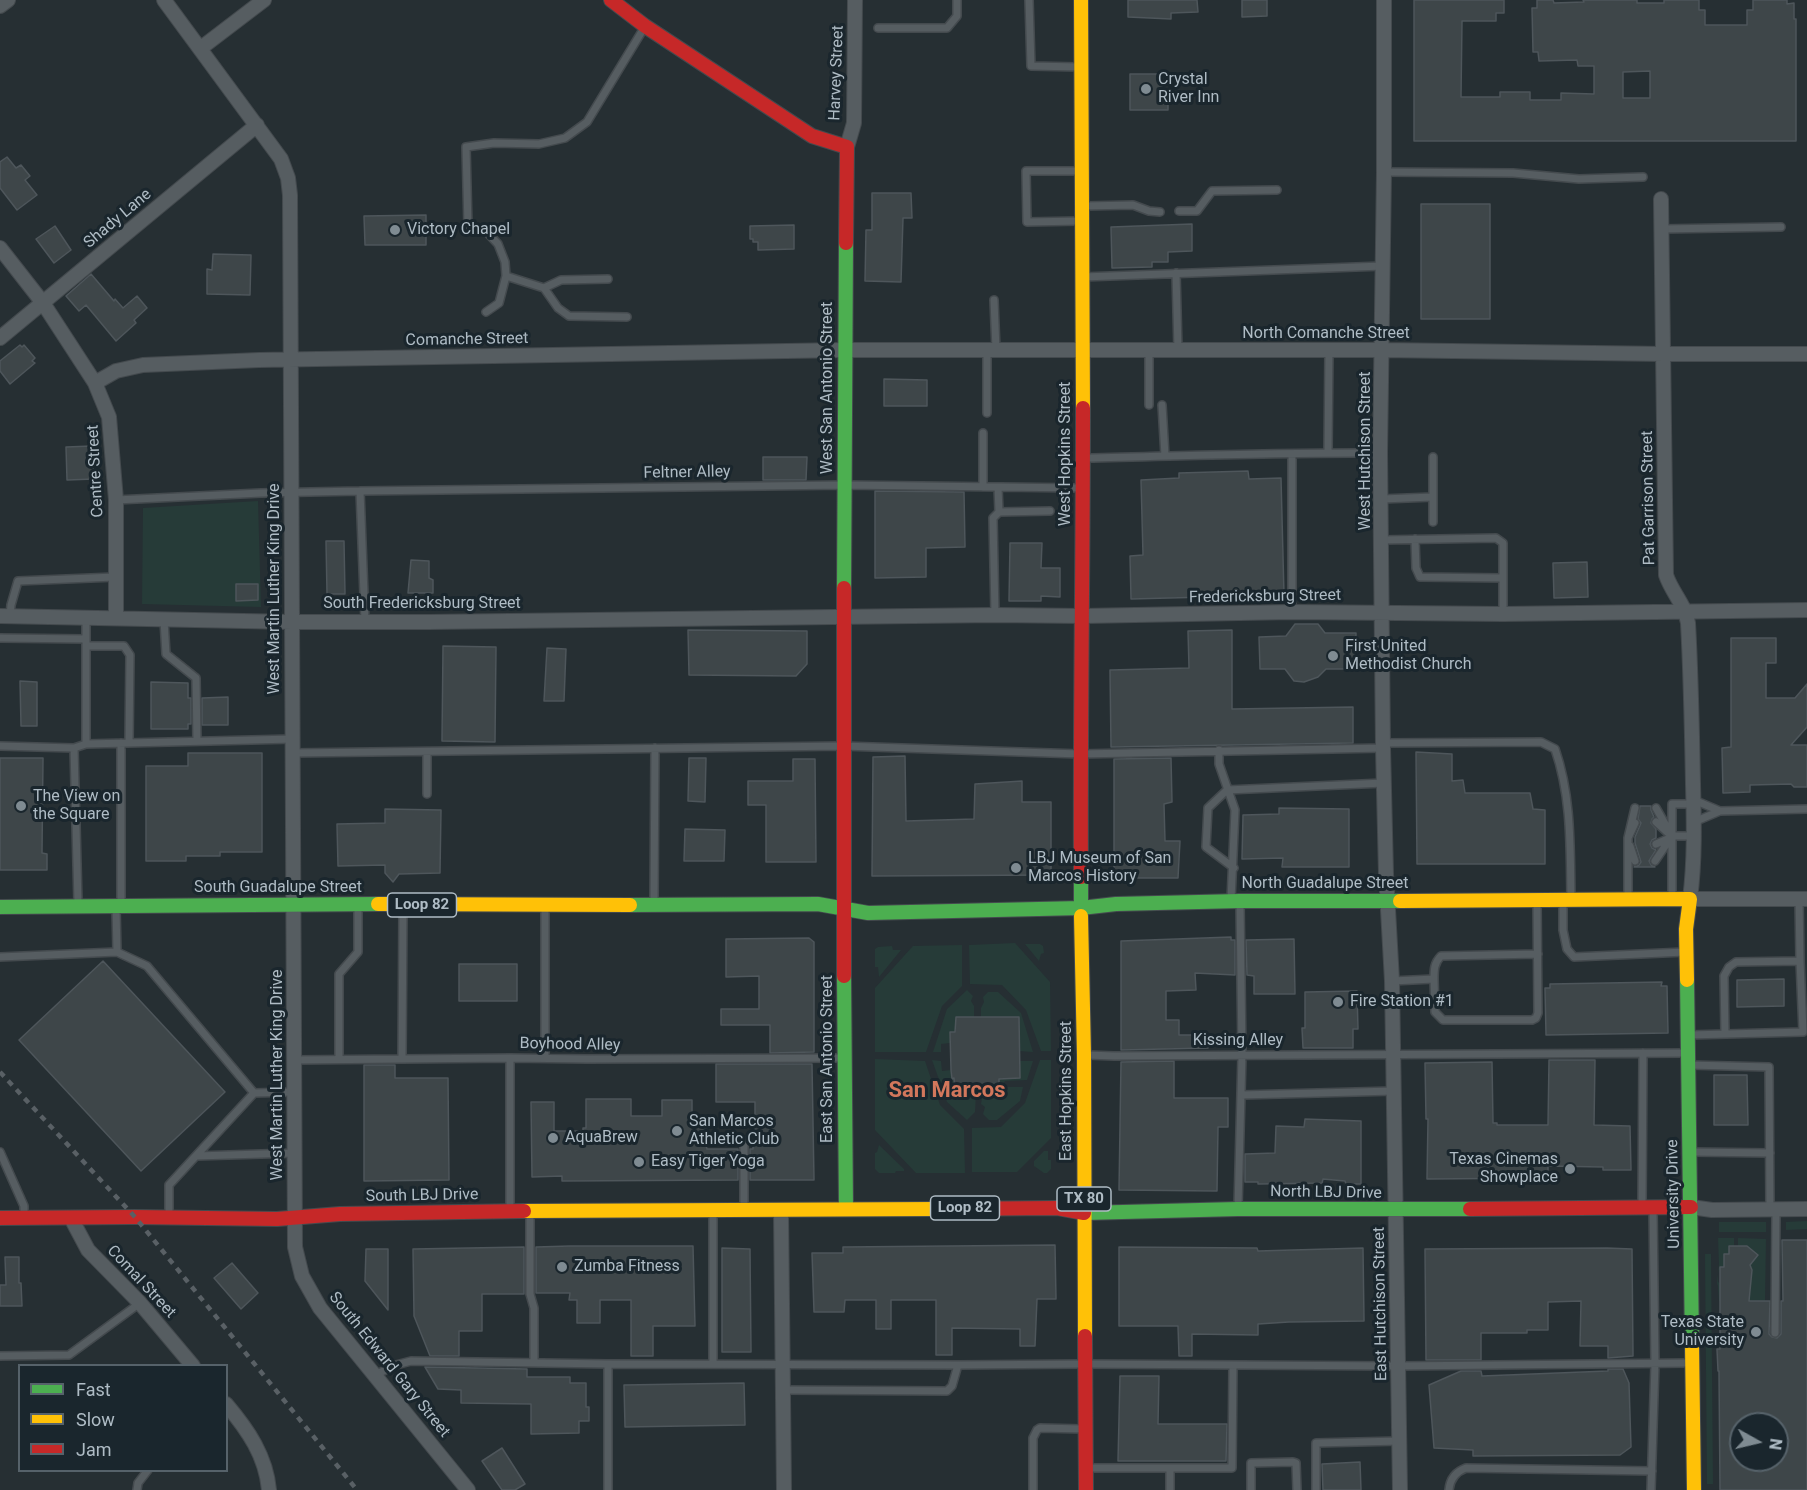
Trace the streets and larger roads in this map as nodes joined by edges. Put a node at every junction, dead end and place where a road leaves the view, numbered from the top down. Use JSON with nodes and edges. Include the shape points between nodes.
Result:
{"nodes":[{"id":1,"x":8,"y":0,"type":"edge"},
{"id":2,"x":164,"y":0,"type":"edge"},
{"id":3,"x":264,"y":0,"type":"edge"},
{"id":4,"x":611,"y":0,"type":"edge"},
{"id":5,"x":855,"y":0,"type":"edge"},
{"id":6,"x":1081,"y":0,"type":"edge"},
{"id":7,"x":1384,"y":0,"type":"edge"},
{"id":8,"x":0,"y":6,"type":"edge"},
{"id":9,"x":201,"y":48,"type":"junction"},
{"id":10,"x":256,"y":125,"type":"junction"},
{"id":11,"x":847,"y":147,"type":"junction"},
{"id":12,"x":1660,"y":199,"type":"dead end"},
{"id":13,"x":0,"y":248,"type":"edge"},
{"id":14,"x":43,"y":303,"type":"junction"},
{"id":15,"x":0,"y":339,"type":"edge"},
{"id":16,"x":845,"y":350,"type":"junction"},
{"id":17,"x":1083,"y":350,"type":"junction"},
{"id":18,"x":1382,"y":350,"type":"junction"},
{"id":19,"x":1664,"y":354,"type":"junction"},
{"id":20,"x":1807,"y":354,"type":"edge"},
{"id":21,"x":291,"y":360,"type":"junction"},
{"id":22,"x":95,"y":383,"type":"junction"},
{"id":23,"x":1686,"y":610,"type":"junction"},
{"id":24,"x":1807,"y":610,"type":"edge"},
{"id":25,"x":1383,"y":613,"type":"junction"},
{"id":26,"x":5,"y":616,"type":"edge"},
{"id":27,"x":1083,"y":616,"type":"junction"},
{"id":28,"x":116,"y":617,"type":"junction"},
{"id":29,"x":843,"y":617,"type":"junction"},
{"id":30,"x":292,"y":622,"type":"junction"},
{"id":31,"x":1690,"y":899,"type":"junction"},
{"id":32,"x":1803,"y":899,"type":"edge"},
{"id":33,"x":1388,"y":901,"type":"junction"},
{"id":34,"x":294,"y":904,"type":"junction"},
{"id":35,"x":0,"y":907,"type":"edge"},
{"id":36,"x":1081,"y":908,"type":"junction"},
{"id":37,"x":843,"y":909,"type":"junction"},
{"id":38,"x":1691,"y":1207,"type":"junction"},
{"id":39,"x":846,"y":1208,"type":"junction"},
{"id":40,"x":1807,"y":1209,"type":"edge"},
{"id":41,"x":781,"y":1210,"type":"junction"},
{"id":42,"x":1396,"y":1210,"type":"junction"},
{"id":43,"x":1084,"y":1213,"type":"junction"},
{"id":44,"x":0,"y":1218,"type":"edge"},
{"id":45,"x":71,"y":1218,"type":"junction"},
{"id":46,"x":294,"y":1218,"type":"junction"},
{"id":47,"x":192,"y":1364,"type":"edge"},
{"id":48,"x":228,"y":1408,"type":"edge"},
{"id":49,"x":269,"y":1490,"type":"edge"},
{"id":50,"x":468,"y":1490,"type":"edge"},
{"id":51,"x":784,"y":1490,"type":"edge"},
{"id":52,"x":1086,"y":1490,"type":"edge"},
{"id":53,"x":1400,"y":1490,"type":"edge"},
{"id":54,"x":1694,"y":1490,"type":"edge"}],
"edges":[{"from":1,"to":8,"type":"street"},
{"from":2,"to":9,"type":"street","name":"West Martin Luther King Drive"},
{"from":3,"to":9,"type":"street"},
{"from":4,"to":11,"type":"main road","via":[[812,136]]},
{"from":5,"to":11,"type":"street","name":"Harvey Street","via":[[854,123]]},
{"from":6,"to":17,"type":"main road","name":"West Hopkins Street"},
{"from":7,"to":18,"type":"street","name":"West Hutchison Street"},
{"from":9,"to":10,"type":"street","name":"West Martin Luther King Drive"},
{"from":10,"to":14,"type":"street","name":"Shady Lane"},
{"from":10,"to":21,"type":"street","name":"West Martin Luther King Drive","via":[[281,159],[288,178]]},
{"from":11,"to":16,"type":"main road","name":"West San Antonio Street"},
{"from":12,"to":19,"type":"street","name":"Pat Garrison Street"},
{"from":13,"to":14,"type":"street","name":"Centre Street"},
{"from":14,"to":15,"type":"street","name":"Shady Lane"},
{"from":14,"to":22,"type":"street","name":"Centre Street"},
{"from":16,"to":17,"type":"street","name":"North Comanche Street"},
{"from":16,"to":21,"type":"street","name":"Comanche Street"},
{"from":16,"to":29,"type":"main road","name":"West San Antonio Street"},
{"from":17,"to":18,"type":"street","name":"North Comanche Street"},
{"from":17,"to":27,"type":"main road","name":"West Hopkins Street"},
{"from":18,"to":19,"type":"street","name":"North Comanche Street"},
{"from":18,"to":25,"type":"street","name":"West Hutchison Street"},
{"from":19,"to":20,"type":"street","name":"North Comanche Street"},
{"from":19,"to":23,"type":"street","name":"Pat Garrison Street","via":[[1666,575]]},
{"from":21,"to":22,"type":"street","name":"Comanche Street","via":[[143,365],[116,371]]},
{"from":21,"to":30,"type":"street","name":"West Martin Luther King Drive"},
{"from":22,"to":28,"type":"street","name":"Centre Street","via":[[109,417],[116,500]]},
{"from":23,"to":24,"type":"street","name":"Fredericksburg Street"},
{"from":23,"to":25,"type":"street","name":"Fredericksburg Street"},
{"from":23,"to":31,"type":"street","via":[[1694,802]]},
{"from":25,"to":27,"type":"street","name":"Fredericksburg Street"},
{"from":25,"to":33,"type":"street","name":"West Hutchison Street"},
{"from":26,"to":28,"type":"street","name":"South Fredericksburg Street"},
{"from":27,"to":29,"type":"street","name":"Fredericksburg Street"},
{"from":27,"to":36,"type":"main road","name":"West Hopkins Street"},
{"from":28,"to":30,"type":"street","name":"South Fredericksburg Street"},
{"from":29,"to":30,"type":"street","name":"South Fredericksburg Street"},
{"from":29,"to":37,"type":"main road","name":"West San Antonio Street"},
{"from":30,"to":34,"type":"street","name":"West Martin Luther King Drive"},
{"from":31,"to":32,"type":"street","name":"North Guadalupe Street"},
{"from":31,"to":33,"type":"main road","name":"North Guadalupe Street","number":"Loop 82"},
{"from":31,"to":38,"type":"main road","name":"University Drive","via":[[1686,930]]},
{"from":33,"to":36,"type":"main road","name":"North Guadalupe Street","number":"Loop 82","via":[[1236,901]]},
{"from":33,"to":42,"type":"street","name":"East Hutchison Street"},
{"from":34,"to":35,"type":"main road","name":"South Guadalupe Street","number":"Loop 82"},
{"from":34,"to":37,"type":"main road","name":"South Guadalupe Street","number":"Loop 82","via":[[818,904]]},
{"from":34,"to":46,"type":"street","name":"West Martin Luther King Drive"},
{"from":36,"to":37,"type":"main road","name":"North Guadalupe Street","number":"Loop 82","via":[[868,913]]},
{"from":36,"to":43,"type":"main road","name":"East Hopkins Street","number":"TX 80"},
{"from":37,"to":39,"type":"main road","name":"East San Antonio Street"},
{"from":38,"to":40,"type":"street","name":"North LBJ Drive"},
{"from":38,"to":42,"type":"main road","name":"North LBJ Drive","number":"Loop 82"},
{"from":38,"to":54,"type":"main road","name":"University Drive"},
{"from":39,"to":41,"type":"main road","name":"South LBJ Drive","number":"Loop 82"},
{"from":39,"to":43,"type":"main road","name":"North LBJ Drive","number":"Loop 82","via":[[1057,1208]]},
{"from":41,"to":46,"type":"main road","name":"South LBJ Drive","number":"Loop 82","via":[[510,1211]]},
{"from":41,"to":51,"type":"street"},
{"from":42,"to":43,"type":"main road","name":"North LBJ Drive","number":"Loop 82"},
{"from":42,"to":53,"type":"street","name":"East Hutchison Street"},
{"from":43,"to":52,"type":"main road","name":"East Hopkins Street","number":"TX 80"},
{"from":44,"to":45,"type":"main road","name":"South LBJ Drive","number":"Loop 82"},
{"from":45,"to":46,"type":"main road","name":"South LBJ Drive","number":"Loop 82"},
{"from":45,"to":47,"type":"street","name":"Comal Street","via":[[88,1250]]},
{"from":46,"to":50,"type":"street","name":"South Edward Gary Street","via":[[302,1276],[321,1308]]},
{"from":48,"to":49,"type":"street","via":[[256,1445]]}]}
